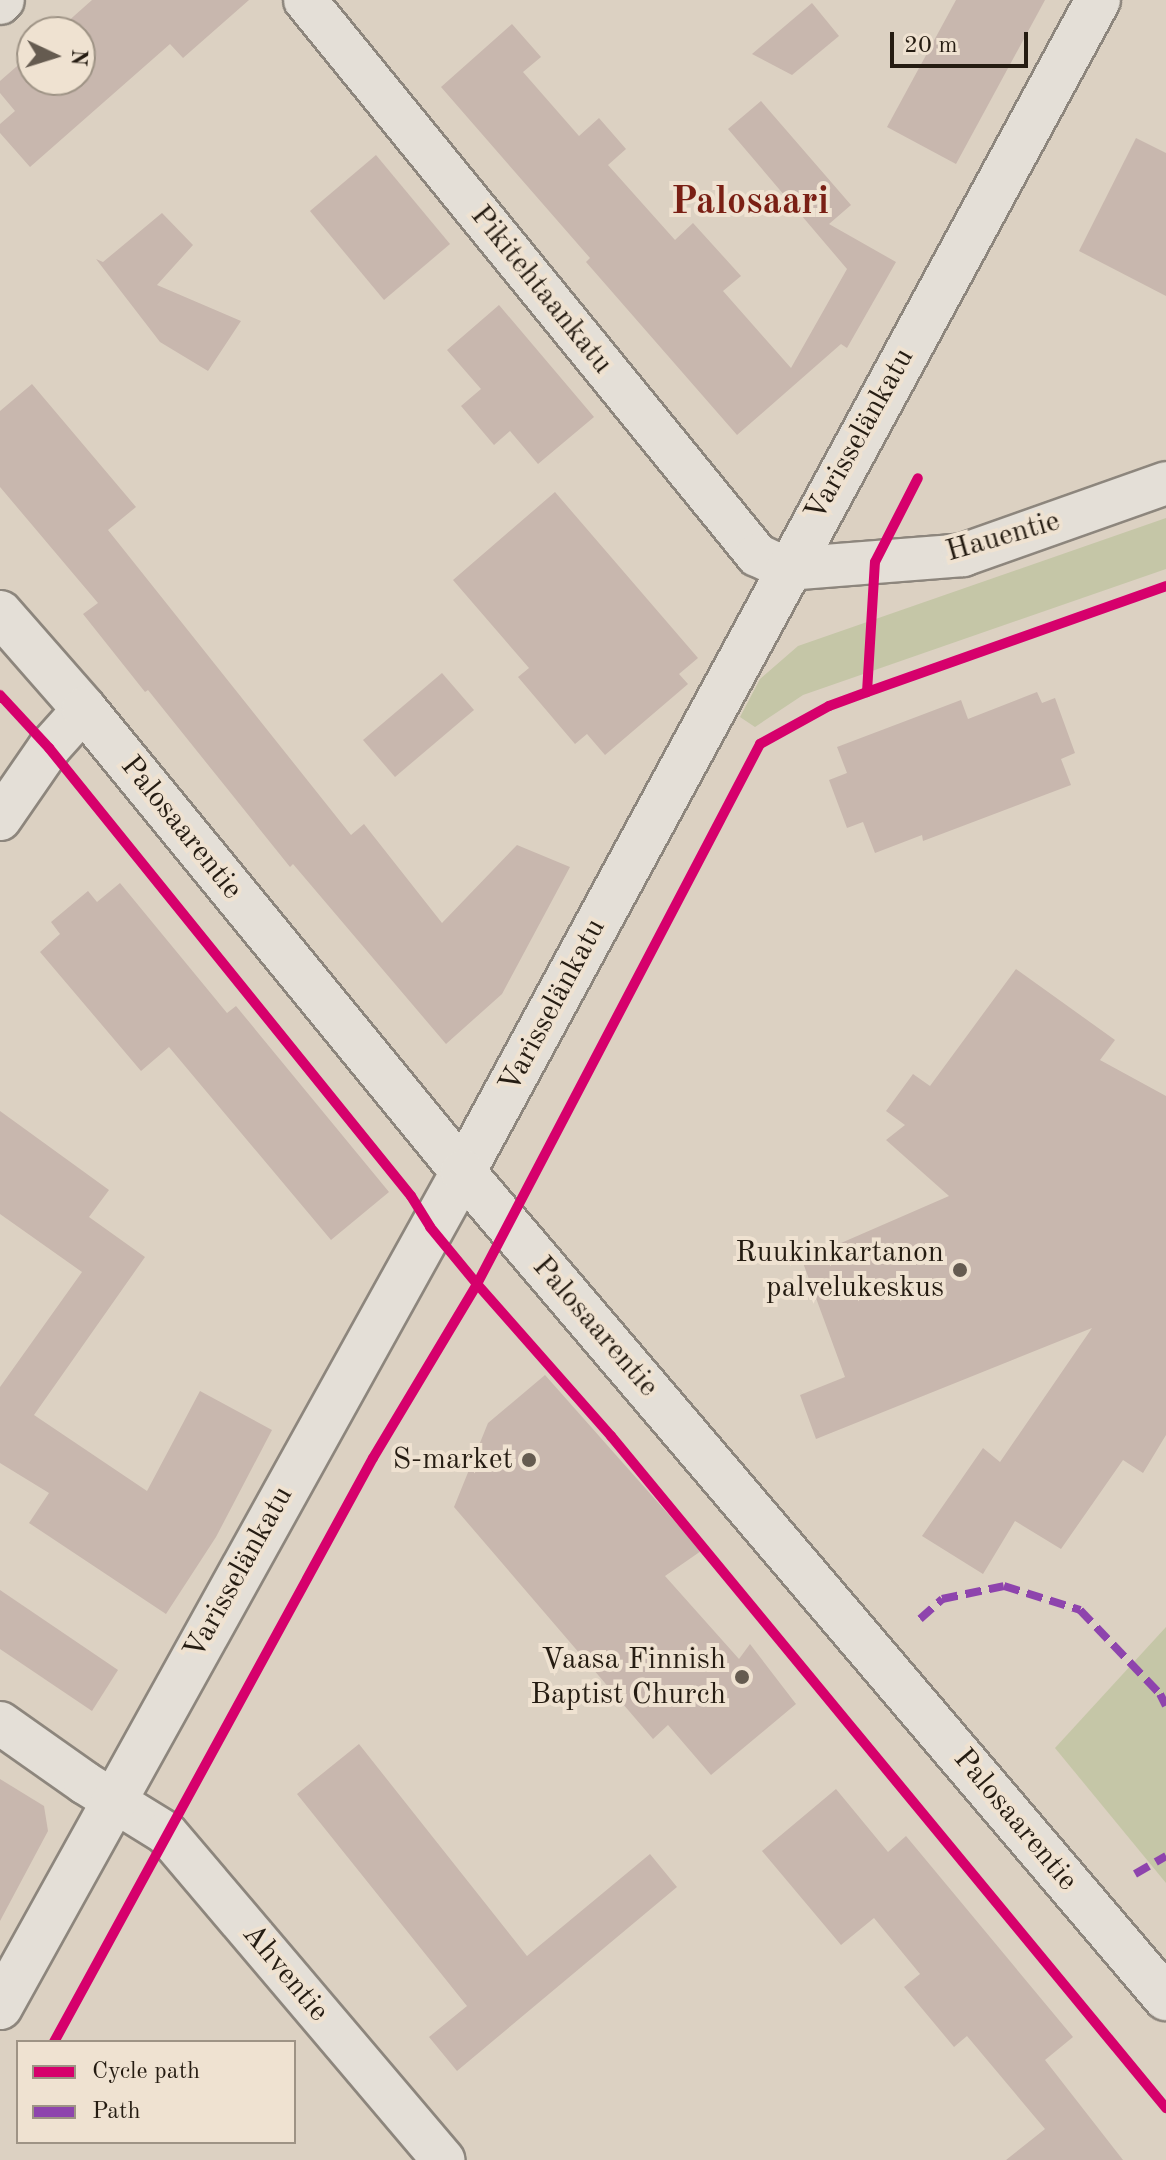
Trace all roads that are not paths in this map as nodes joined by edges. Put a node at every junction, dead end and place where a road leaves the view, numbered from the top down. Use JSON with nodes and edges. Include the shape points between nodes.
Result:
{"nodes":[{"id":1,"x":305,"y":0,"type":"edge"},
{"id":2,"x":1098,"y":0,"type":"edge"},
{"id":3,"x":1166,"y":483,"type":"edge"},
{"id":4,"x":787,"y":569,"type":"junction"},
{"id":5,"x":0,"y":613,"type":"edge"},
{"id":6,"x":84,"y":709,"type":"junction"},
{"id":7,"x":0,"y":819,"type":"edge"},
{"id":8,"x":463,"y":1172,"type":"junction"},
{"id":9,"x":0,"y":1723,"type":"edge"},
{"id":10,"x":113,"y":1801,"type":"junction"},
{"id":11,"x":1166,"y":1998,"type":"edge"},
{"id":12,"x":0,"y":2007,"type":"edge"},
{"id":13,"x":443,"y":2160,"type":"edge"}],
"edges":[{"from":1,"to":4,"type":"street","name":"Pikitehtaankatu","via":[[757,555]]},
{"from":2,"to":4,"type":"street","name":"Varisselänkatu"},
{"from":3,"to":4,"type":"street","name":"Hauentie","via":[[963,555]]},
{"from":4,"to":8,"type":"street","name":"Varisselänkatu"},
{"from":5,"to":6,"type":"street","name":"Palosaarentie"},
{"from":6,"to":7,"type":"street","via":[[49,748]]},
{"from":6,"to":8,"type":"street","name":"Palosaarentie"},
{"from":8,"to":10,"type":"street","name":"Varisselänkatu"},
{"from":8,"to":11,"type":"street","name":"Palosaarentie"},
{"from":9,"to":10,"type":"street","name":"Ahventie"},
{"from":10,"to":12,"type":"street","name":"Varisselänkatu"},
{"from":10,"to":13,"type":"street","name":"Ahventie","via":[[166,1833]]}]}
